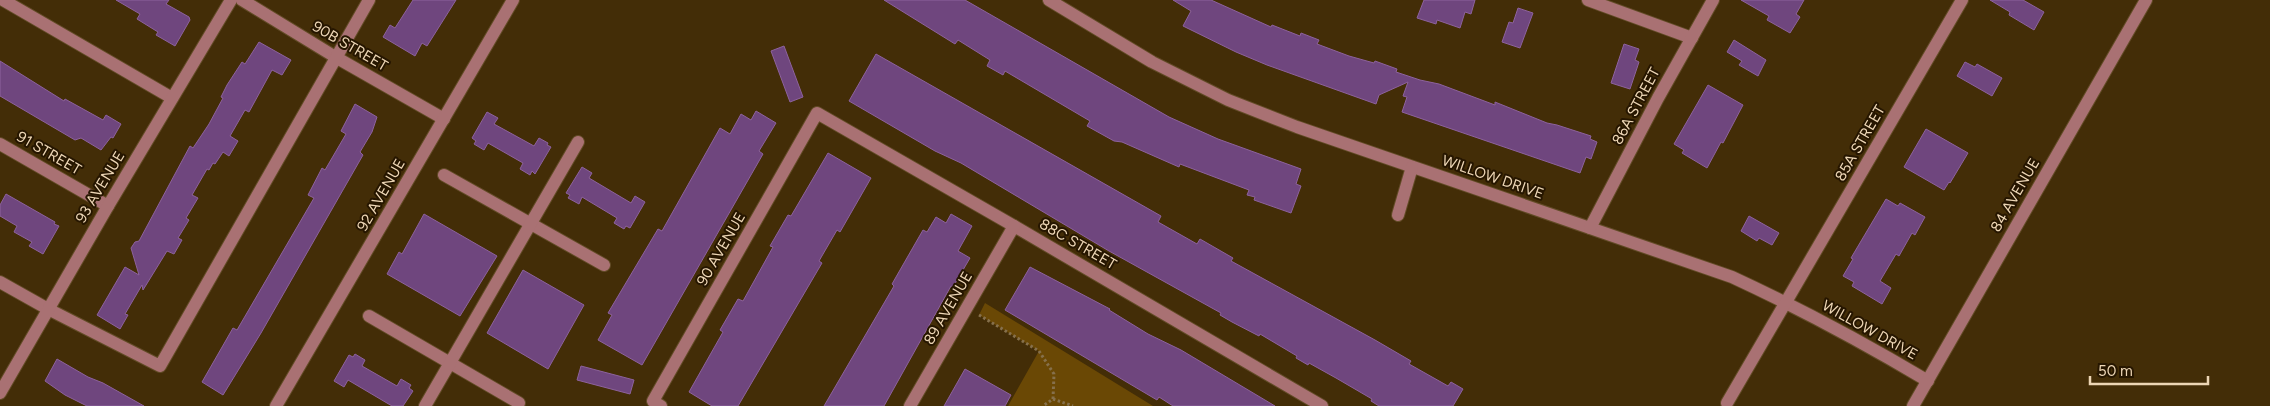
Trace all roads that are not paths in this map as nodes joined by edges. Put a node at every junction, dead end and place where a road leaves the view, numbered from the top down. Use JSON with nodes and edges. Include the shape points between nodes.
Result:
{"nodes":[{"id":1,"x":3,"y":0,"type":"edge"},
{"id":2,"x":231,"y":0,"type":"edge"},
{"id":3,"x":242,"y":0,"type":"edge"},
{"id":4,"x":369,"y":0,"type":"edge"},
{"id":5,"x":513,"y":0,"type":"edge"},
{"id":6,"x":1049,"y":0,"type":"edge"},
{"id":7,"x":1588,"y":0,"type":"edge"},
{"id":8,"x":1713,"y":0,"type":"edge"},
{"id":9,"x":1962,"y":0,"type":"edge"},
{"id":10,"x":2146,"y":0,"type":"edge"},
{"id":11,"x":1692,"y":38,"type":"junction"},
{"id":12,"x":337,"y":58,"type":"junction"},
{"id":13,"x":172,"y":98,"type":"junction"},
{"id":14,"x":817,"y":113,"type":"joint"},
{"id":15,"x":444,"y":119,"type":"junction"},
{"id":16,"x":578,"y":142,"type":"dead end"},
{"id":17,"x":0,"y":144,"type":"edge"},
{"id":18,"x":1412,"y":167,"type":"junction"},
{"id":19,"x":444,"y":175,"type":"dead end"},
{"id":20,"x":108,"y":206,"type":"junction"},
{"id":21,"x":1398,"y":215,"type":"dead end"},
{"id":22,"x":530,"y":223,"type":"junction"},
{"id":23,"x":1014,"y":226,"type":"junction"},
{"id":24,"x":1590,"y":228,"type":"junction"},
{"id":25,"x":604,"y":265,"type":"dead end"},
{"id":26,"x":0,"y":282,"type":"edge"},
{"id":27,"x":1785,"y":302,"type":"junction"},
{"id":28,"x":48,"y":309,"type":"junction"},
{"id":29,"x":369,"y":316,"type":"dead end"},
{"id":30,"x":450,"y":363,"type":"junction"},
{"id":31,"x":1928,"y":381,"type":"junction"},
{"id":32,"x":0,"y":393,"type":"edge"},
{"id":33,"x":519,"y":403,"type":"dead end"},
{"id":34,"x":1727,"y":403,"type":"dead end"},
{"id":35,"x":657,"y":404,"type":"edge"},
{"id":36,"x":277,"y":406,"type":"edge"},
{"id":37,"x":425,"y":406,"type":"edge"},
{"id":38,"x":910,"y":406,"type":"edge"},
{"id":39,"x":1322,"y":406,"type":"edge"},
{"id":40,"x":1913,"y":406,"type":"edge"}],
"edges":[{"from":1,"to":13,"type":"street"},
{"from":2,"to":13,"type":"street","name":"93 AVENUE"},
{"from":3,"to":12,"type":"street","name":"90B STREET"},
{"from":4,"to":12,"type":"street"},
{"from":5,"to":15,"type":"street","name":"92 AVENUE"},
{"from":6,"to":18,"type":"street","name":"WILLOW DRIVE","via":[[1152,62],[1228,100]]},
{"from":7,"to":11,"type":"street"},
{"from":8,"to":11,"type":"street","name":"86A STREET"},
{"from":9,"to":27,"type":"street","name":"85A STREET"},
{"from":10,"to":31,"type":"street","name":"84 AVENUE"},
{"from":11,"to":24,"type":"street","name":"86A STREET"},
{"from":12,"to":15,"type":"street","name":"90B STREET"},
{"from":12,"to":28,"type":"street","via":[[160,366]]},
{"from":13,"to":20,"type":"street","name":"93 AVENUE"},
{"from":14,"to":23,"type":"street","name":"88C STREET"},
{"from":14,"to":35,"type":"street","name":"90 AVENUE"},
{"from":15,"to":36,"type":"street","name":"92 AVENUE"},
{"from":16,"to":22,"type":"street"},
{"from":17,"to":20,"type":"street","name":"91 STREET"},
{"from":18,"to":21,"type":"street"},
{"from":18,"to":24,"type":"street","name":"WILLOW DRIVE"},
{"from":19,"to":22,"type":"street"},
{"from":20,"to":28,"type":"street","name":"93 AVENUE"},
{"from":22,"to":25,"type":"street"},
{"from":22,"to":30,"type":"street"},
{"from":23,"to":38,"type":"street","name":"89 AVENUE"},
{"from":23,"to":39,"type":"street","name":"88C STREET"},
{"from":24,"to":27,"type":"street","name":"WILLOW DRIVE","via":[[1732,277]]},
{"from":26,"to":28,"type":"street"},
{"from":27,"to":31,"type":"street","name":"WILLOW DRIVE"},
{"from":27,"to":34,"type":"street","name":"85A STREET"},
{"from":28,"to":32,"type":"street","name":"93 AVENUE"},
{"from":29,"to":30,"type":"street"},
{"from":30,"to":33,"type":"street"},
{"from":30,"to":37,"type":"street"},
{"from":31,"to":40,"type":"street","name":"84 AVENUE"}]}
